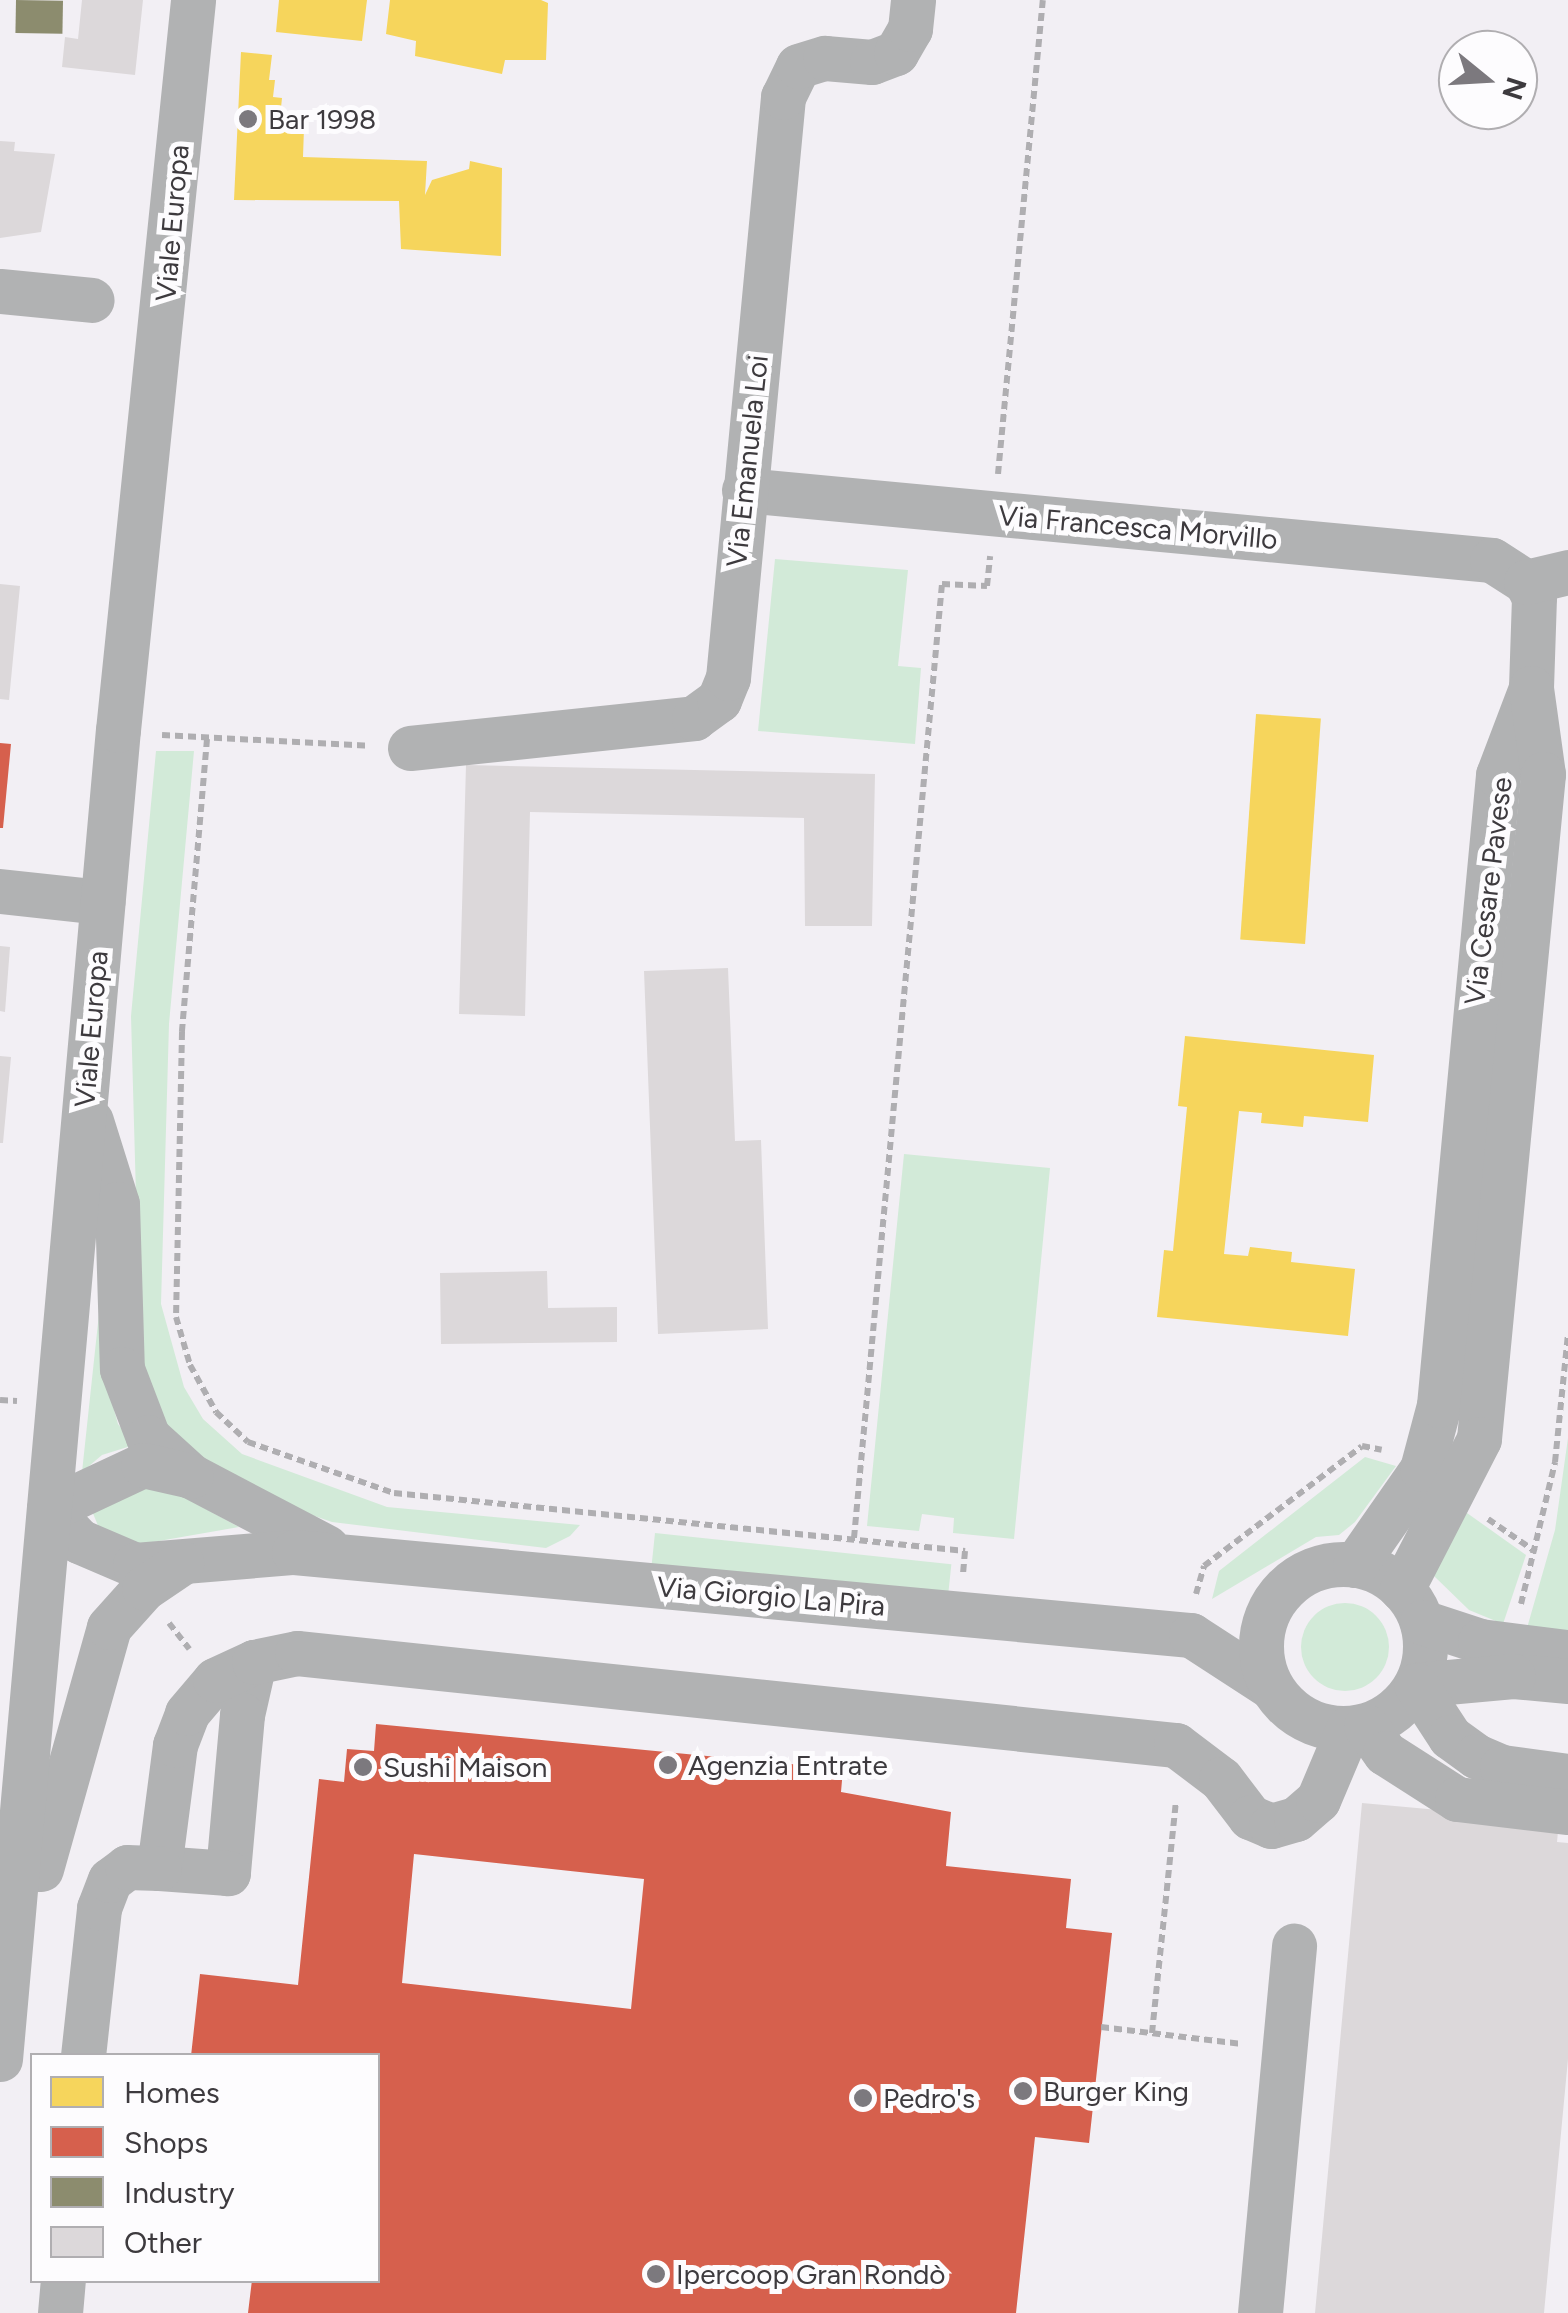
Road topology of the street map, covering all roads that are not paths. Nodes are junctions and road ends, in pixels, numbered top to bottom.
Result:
1 (193, 0) edge
2 (912, 0) edge
3 (0, 291) edge
4 (92, 300) dead end
5 (744, 490) junction
6 (1547, 577) edge
7 (1530, 688) junction
8 (410, 748) road end
9 (0, 891) edge
10 (102, 902) junction
11 (1470, 1043) junction
12 (1518, 1049) junction
13 (84, 1102) junction
14 (1457, 1186) junction
15 (1504, 1192) junction
16 (191, 1476) junction
17 (48, 1509) junction
18 (352, 1556) junction
19 (181, 1562) junction
20 (1355, 1564) junction
21 (1278, 1596) junction
22 (1412, 1606) junction
23 (1191, 1635) junction
24 (1568, 1652) edge
25 (254, 1662) junction
26 (1462, 1680) junction
27 (1568, 1681) edge
28 (1416, 1686) junction
29 (1271, 1687) junction
30 (1357, 1727) junction
31 (1450, 1737) junction
32 (1568, 1776) edge
33 (13, 1797) edge
34 (1568, 1812) edge
35 (159, 1868) junction
36 (1294, 1946) dead end
37 (9, 1971) junction
38 (84, 2053) edge
39 (0, 2059) edge
40 (63, 2283) edge
41 (60, 2313) edge
42 (1260, 2313) edge

1 - 10 street, Viale Europa
2 - 5 street, Via Emanuela Loi
3 - 4 street
5 - 6 street, Via Francesca Morvillo
5 - 8 street, Via Emanuela Loi
6 - 7 street
7 - 11 street, Via Cesare Pavese
7 - 12 street, Via Cesare Pavese
9 - 10 street
10 - 13 street, Viale Europa
11 - 12 street, Via Cesare Pavese
11 - 14 street, Via Cesare Pavese
12 - 15 street, Via Cesare Pavese
13 - 16 street
13 - 17 street, Viale Europa
14 - 15 street
14 - 20 street, Via Cesare Pavese
15 - 22 street, Via Cesare Pavese
16 - 17 street
16 - 18 street
17 - 19 street
17 - 33 street, Viale Europa
18 - 19 street
18 - 23 street, Via Giorgio La Pira
19 - 37 street
20 - 21 street
20 - 22 street
21 - 23 street, Via Giorgio La Pira
21 - 29 street
22 - 24 street
22 - 28 street
23 - 29 street, Via Giorgio La Pira
25 - 30 street
25 - 35 street
25 - 35 street
26 - 27 street
26 - 28 street
26 - 31 street
28 - 30 street
28 - 31 street
29 - 30 street
30 - 34 street
31 - 32 street
33 - 37 street, Viale Europa
35 - 38 street
36 - 42 street
37 - 39 street, Viale Europa
40 - 41 street

